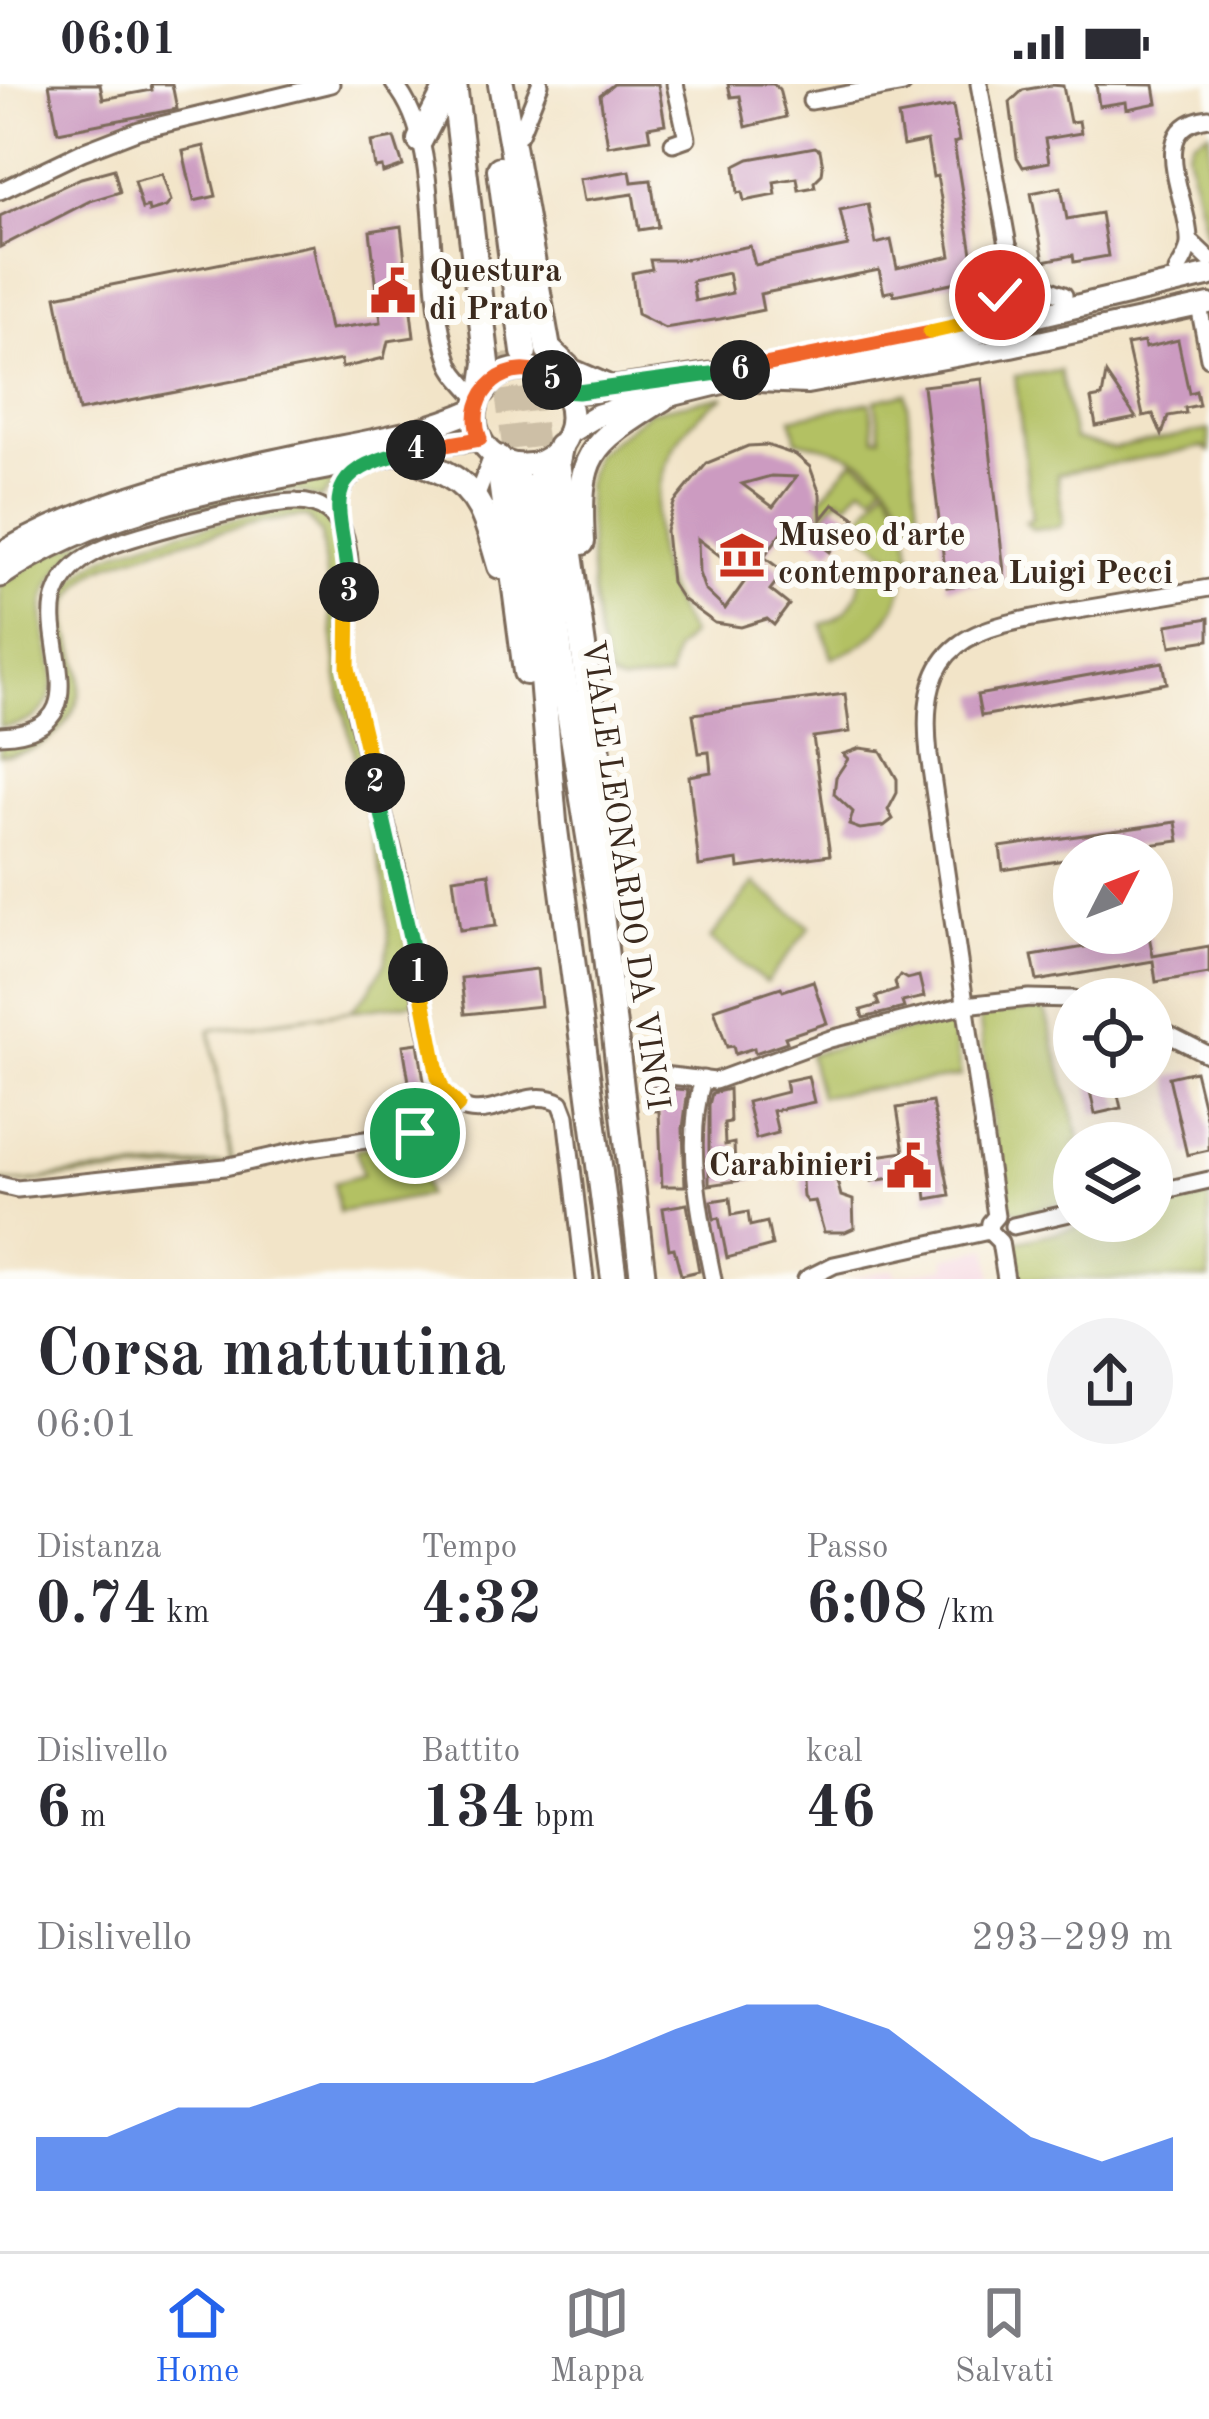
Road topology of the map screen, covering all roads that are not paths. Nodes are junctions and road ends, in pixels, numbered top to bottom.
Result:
1 (331, 84) edge
2 (394, 84) edge
3 (452, 84) edge
4 (466, 84) edge
5 (491, 84) edge
6 (501, 84) edge
7 (540, 84) edge
8 (675, 84) edge
9 (903, 84) edge
10 (979, 84) edge
11 (811, 100) dead end
12 (1209, 118) edge
13 (510, 139) junction
14 (420, 140) junction
15 (673, 143) dead end
16 (0, 190) edge
17 (1190, 241) junction
18 (1008, 245) junction
19 (1209, 261) edge
20 (1178, 272) junction
21 (1209, 275) edge
22 (1064, 295) junction
23 (1204, 305) edge
24 (983, 320) junction
25 (543, 327) junction
26 (1209, 358) edge
27 (554, 383) junction
28 (611, 389) junction
29 (673, 396) junction
30 (479, 400) junction
31 (564, 440) junction
32 (490, 450) junction
33 (403, 452) junction
34 (371, 460) junction
35 (476, 498) junction
36 (338, 520) junction
37 (0, 554) edge
38 (0, 576) edge
39 (1209, 588) edge
40 (584, 634) junction
41 (528, 689) junction
42 (0, 735) edge
43 (554, 822) junction
44 (599, 905) junction
45 (1053, 999) edge
46 (965, 1004) junction
47 (1173, 1036) edge
48 (1209, 1054) edge
49 (662, 1075) dead end
50 (703, 1079) junction
51 (458, 1105) junction
52 (1209, 1180) edge
53 (0, 1185) edge
54 (1173, 1188) edge
55 (1053, 1217) edge
56 (995, 1230) junction
57 (585, 1279) edge
58 (614, 1279) edge
59 (643, 1279) edge
60 (713, 1279) edge
61 (806, 1279) edge
62 (1006, 1279) edge

1 - 16 street
2 - 14 street
3 - 14 highway
3 - 30 highway
4 - 5 highway
6 - 13 highway
7 - 13 street
8 - 15 street
9 - 11 street
10 - 18 street
12 - 17 street
13 - 25 highway
14 - 30 street
17 - 19 street
17 - 20 street
18 - 22 street
18 - 24 street
19 - 20 main road
20 - 22 main road
21 - 29 main road
22 - 24 main road
23 - 26 street
23 - 29 street
24 - 28 main road
25 - 27 highway
25 - 28 highway
27 - 28 main road
27 - 30 main road
27 - 31 main road
29 - 31 main road
29 - 40 highway
30 - 32 main road
30 - 37 main road
31 - 32 main road
31 - 40 highway
32 - 33 main road
32 - 35 street
32 - 41 highway
33 - 34 main road
33 - 35 highway
34 - 36 street
34 - 38 main road
35 - 41 highway
36 - 42 street
36 - 51 street
39 - 46 street
40 - 44 highway
41 - 43 highway
43 - 44 highway, VIALE LEONARDO DA VINCI
43 - 58 highway, VIALE LEONARDO DA VINCI
44 - 59 highway, VIALE LEONARDO DA VINCI
45 - 46 street
46 - 50 street
46 - 56 street
47 - 48 street
49 - 50 street
50 - 60 street
51 - 53 street
51 - 57 street
52 - 54 street
55 - 56 street
56 - 61 street
56 - 62 street

